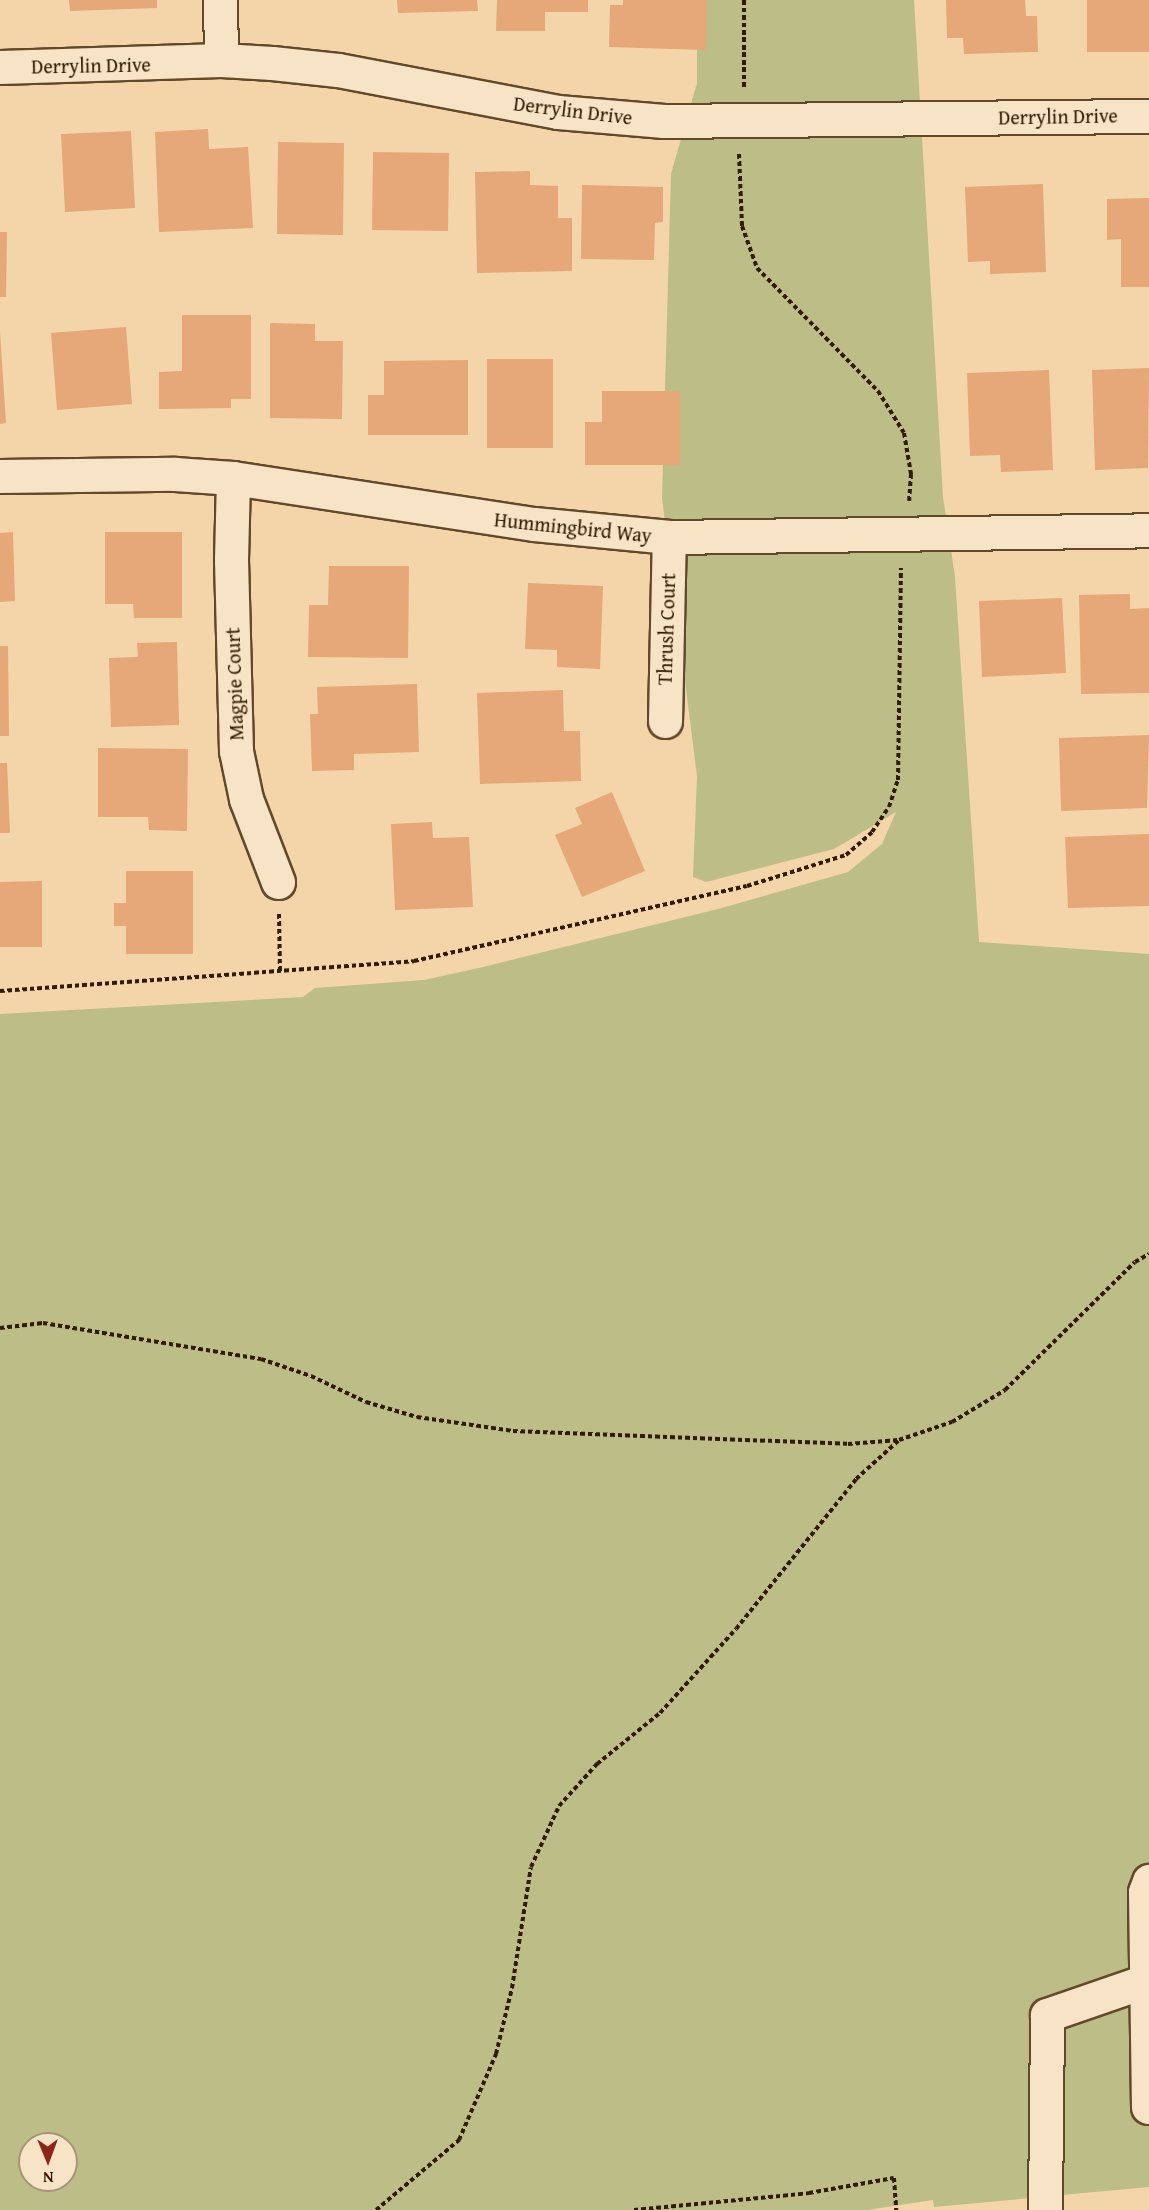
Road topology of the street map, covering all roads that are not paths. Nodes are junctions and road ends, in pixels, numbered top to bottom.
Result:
1 (220, 0) edge
2 (221, 60) junction
3 (0, 66) edge
4 (1149, 116) edge
5 (0, 476) edge
6 (233, 478) junction
7 (1149, 530) edge
8 (669, 537) junction
9 (664, 721) dead end
10 (278, 882) road end
11 (1149, 1881) edge
12 (1146, 1981) junction
13 (1148, 2107) edge
14 (1045, 2210) edge

1 - 2 street
2 - 3 street, Derrylin Drive
2 - 4 street, Derrylin Drive
5 - 6 street, Hummingbird Way
6 - 8 street, Hummingbird Way
6 - 10 street, Magpie Court
7 - 8 street, Hummingbird Way
8 - 9 street, Thrush Court
11 - 12 street
12 - 13 street
12 - 14 street

